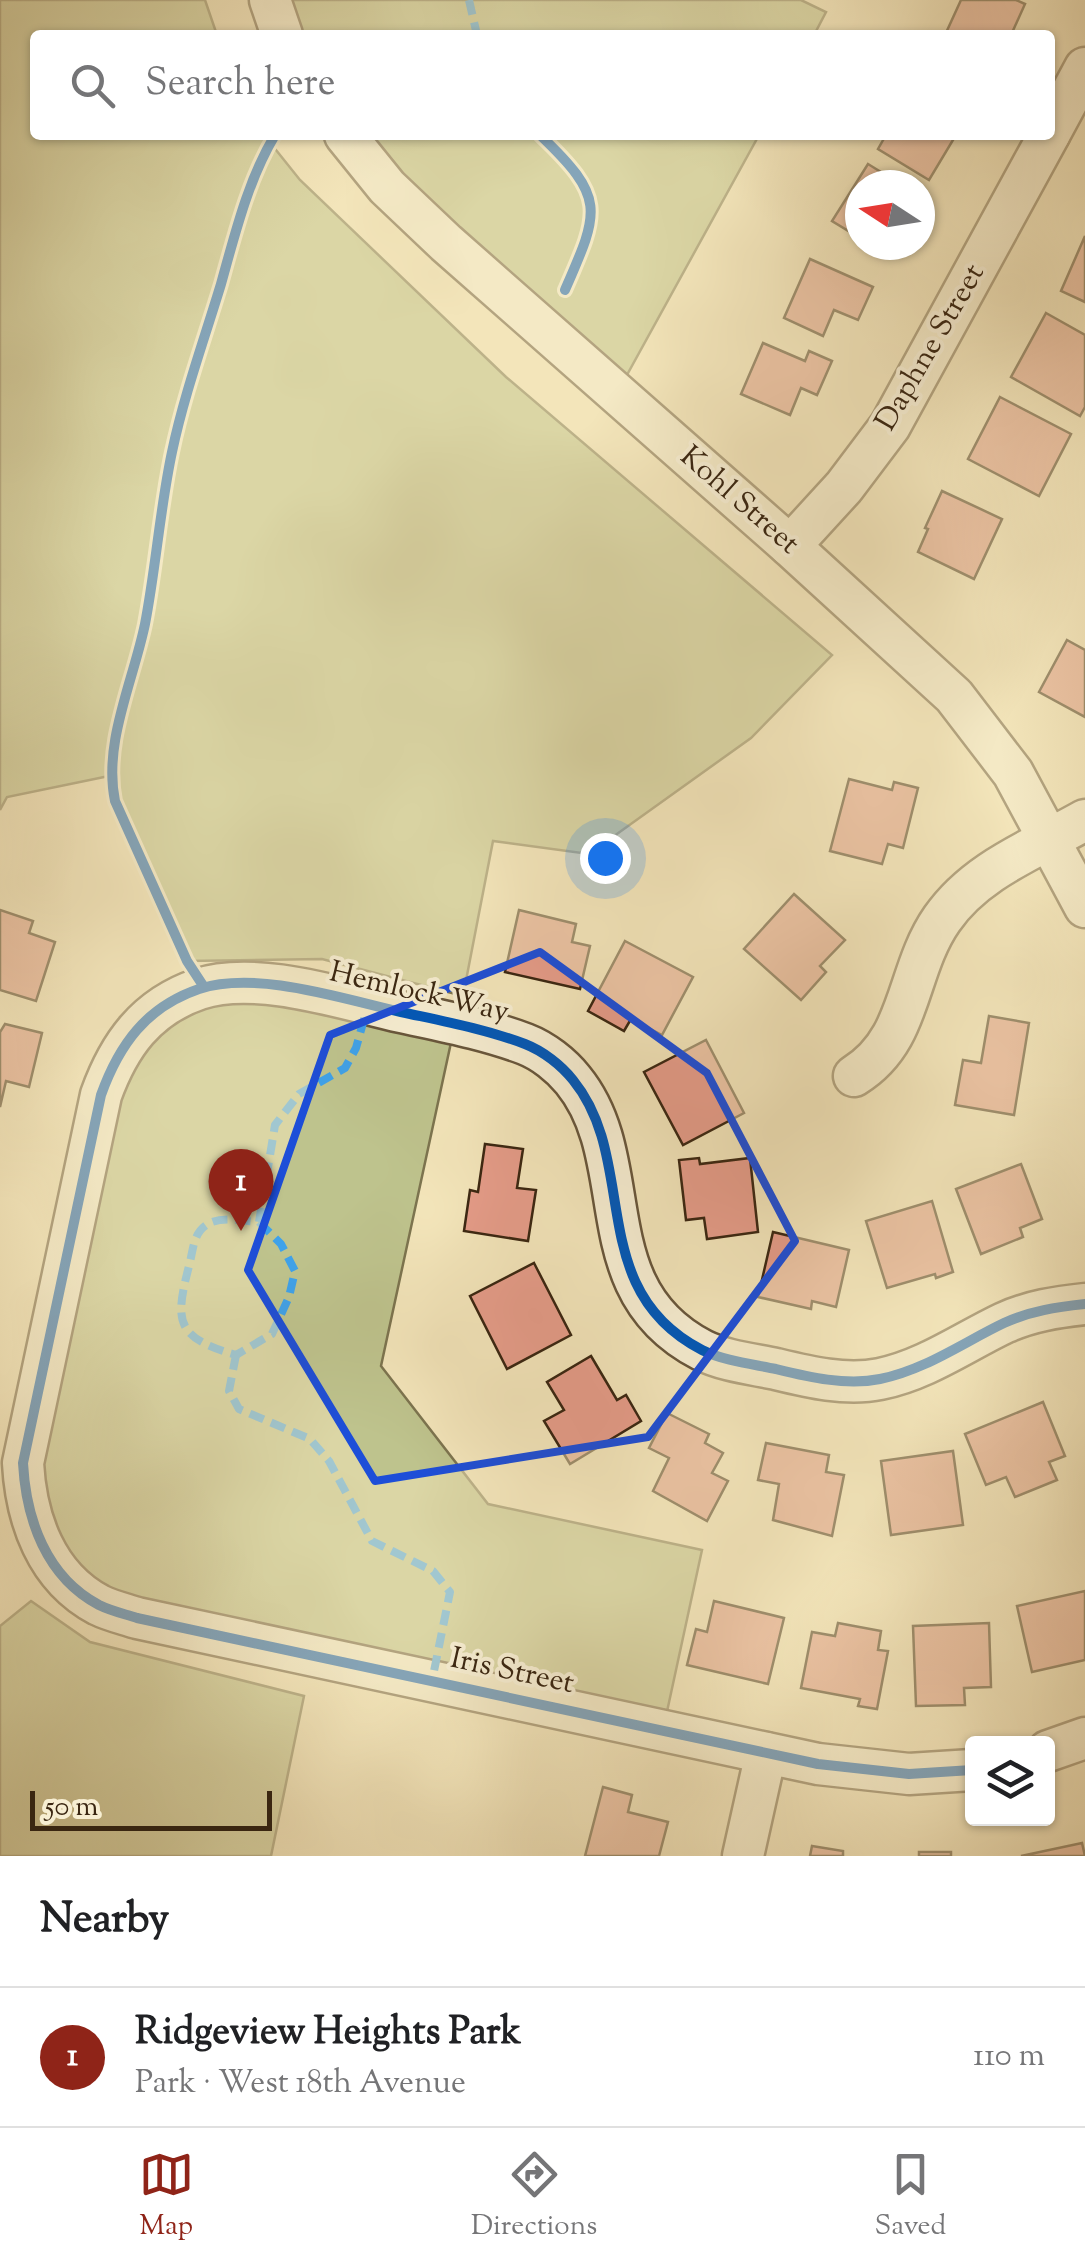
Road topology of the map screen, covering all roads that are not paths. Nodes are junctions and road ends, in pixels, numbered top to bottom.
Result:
1 (270, 0) edge
2 (280, 30) edge
3 (1085, 68) edge
4 (1055, 125) edge
5 (349, 140) edge
6 (1047, 140) edge
7 (790, 546) junction
8 (1085, 820) edge
9 (1050, 840) junction
10 (1085, 907) edge
11 (190, 992) joint
12 (854, 1076) dead end
13 (1085, 1304) edge
14 (1085, 1738) edge
15 (1055, 1749) edge
16 (766, 1752) junction
17 (965, 1770) edge
18 (743, 1856) edge

1 - 2 street
3 - 4 street, Daphne Street
5 - 7 street, Kohl Street
6 - 7 street, Daphne Street
7 - 9 street, Kohl Street
8 - 9 street
9 - 10 street, Kohl Street
9 - 12 street
11 - 13 street, Hemlock Way
11 - 16 street, Iris Street
14 - 15 street
16 - 17 street, Iris Street
16 - 18 street

